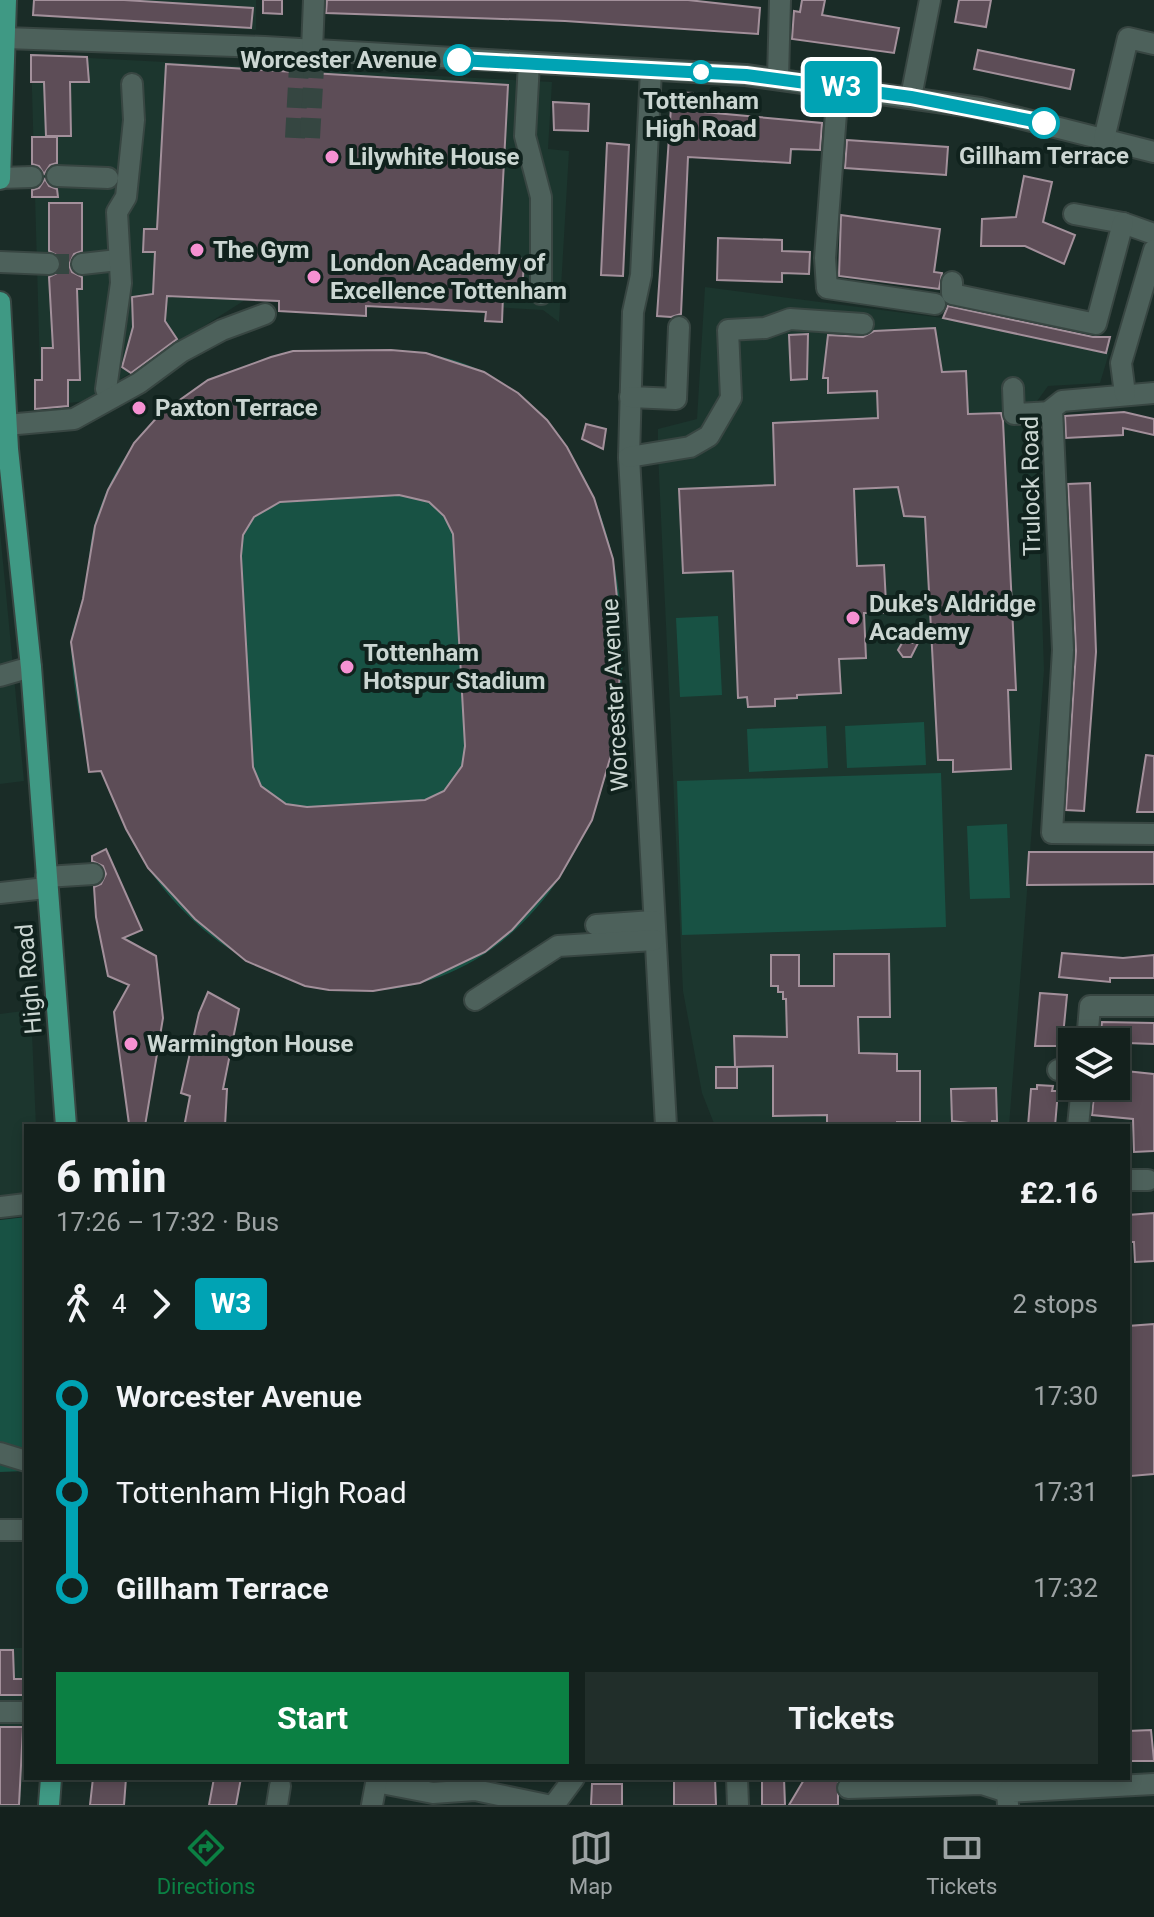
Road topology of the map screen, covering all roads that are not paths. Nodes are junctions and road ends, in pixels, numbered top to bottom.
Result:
1 (6, 0) edge
2 (314, 0) edge
3 (780, 0) edge
4 (930, 0) edge
5 (5, 38) junction
6 (1154, 44) edge
7 (312, 50) junction
8 (529, 63) junction
9 (651, 70) junction
10 (2, 72) edge
11 (778, 79) junction
12 (132, 84) dead end
13 (838, 87) junction
14 (911, 97) junction
15 (1104, 139) junction
16 (1154, 152) edge
17 (57, 176) dead end
18 (32, 177) dead end
19 (108, 178) dead end
20 (0, 179) edge
21 (1074, 214) dead end
22 (1123, 223) junction
23 (1154, 234) edge
24 (1154, 250) edge
25 (118, 260) junction
26 (0, 262) edge
27 (49, 264) tunnel mouth
28 (82, 264) tunnel mouth
29 (952, 282) dead end
30 (541, 294) dead end
31 (0, 302) edge
32 (935, 304) dead end
33 (265, 314) dead end
34 (863, 324) dead end
35 (679, 327) dead end
36 (1013, 388) dead end
37 (1154, 393) edge
38 (1125, 394) junction
39 (110, 397) junction
40 (630, 397) junction
41 (1052, 412) junction
42 (6, 425) junction
43 (629, 457) junction
44 (7, 510) edge
45 (31, 667) junction
46 (0, 676) edge
47 (1154, 834) edge
48 (93, 874) dead end
49 (46, 883) junction
50 (0, 893) edge
51 (596, 925) dead end
52 (654, 931) junction
53 (475, 1000) dead end
54 (1154, 1006) edge
55 (1088, 1028) edge
56 (1081, 1100) edge
57 (66, 1124) edge
58 (666, 1124) edge
59 (1078, 1124) edge
60 (24, 1204) edge
61 (0, 1207) edge
62 (0, 1453) edge
63 (24, 1460) edge
64 (0, 1530) edge
65 (24, 1530) edge
66 (0, 1712) edge
67 (24, 1712) edge
68 (51, 1780) edge
69 (377, 1780) edge
70 (573, 1780) edge
71 (737, 1780) edge
72 (848, 1788) dead end
73 (1144, 1792) edge
74 (1008, 1798) edge
75 (49, 1805) edge
76 (372, 1805) edge
77 (547, 1805) edge
78 (554, 1805) edge
79 (738, 1805) edge

1 - 5 main road
2 - 7 street
3 - 11 street
4 - 14 street
5 - 7 street
5 - 10 main road
6 - 15 street
7 - 8 street
8 - 9 street
8 - 30 street
9 - 11 street
9 - 40 street, Worcester Avenue
10 - 20 main road
11 - 13 street
12 - 25 street
13 - 14 street
13 - 32 street
14 - 15 street
15 - 16 street
17 - 19 street
18 - 20 street
21 - 22 street
22 - 23 street
22 - 29 street
24 - 38 street
25 - 28 street
25 - 39 street
26 - 27 street
31 - 42 main road, High Road
33 - 39 street
34 - 43 street
35 - 40 street
36 - 41 street
37 - 38 street, Trulock Road
38 - 41 street, Trulock Road
39 - 42 street
40 - 43 street, Worcester Avenue
41 - 47 street, Trulock Road
42 - 44 main road, High Road
43 - 52 street, Worcester Avenue
44 - 45 main road, High Road
45 - 46 street
45 - 49 main road, High Road
48 - 49 street
49 - 50 street
49 - 57 main road, High Road
51 - 52 street
52 - 53 street
52 - 58 street, Worcester Avenue
54 - 55 street
56 - 59 street
60 - 61 street
62 - 63 street
64 - 65 street
66 - 67 street
68 - 75 main road
69 - 76 street
69 - 77 street
70 - 78 street
71 - 79 street
72 - 74 street
73 - 74 street

